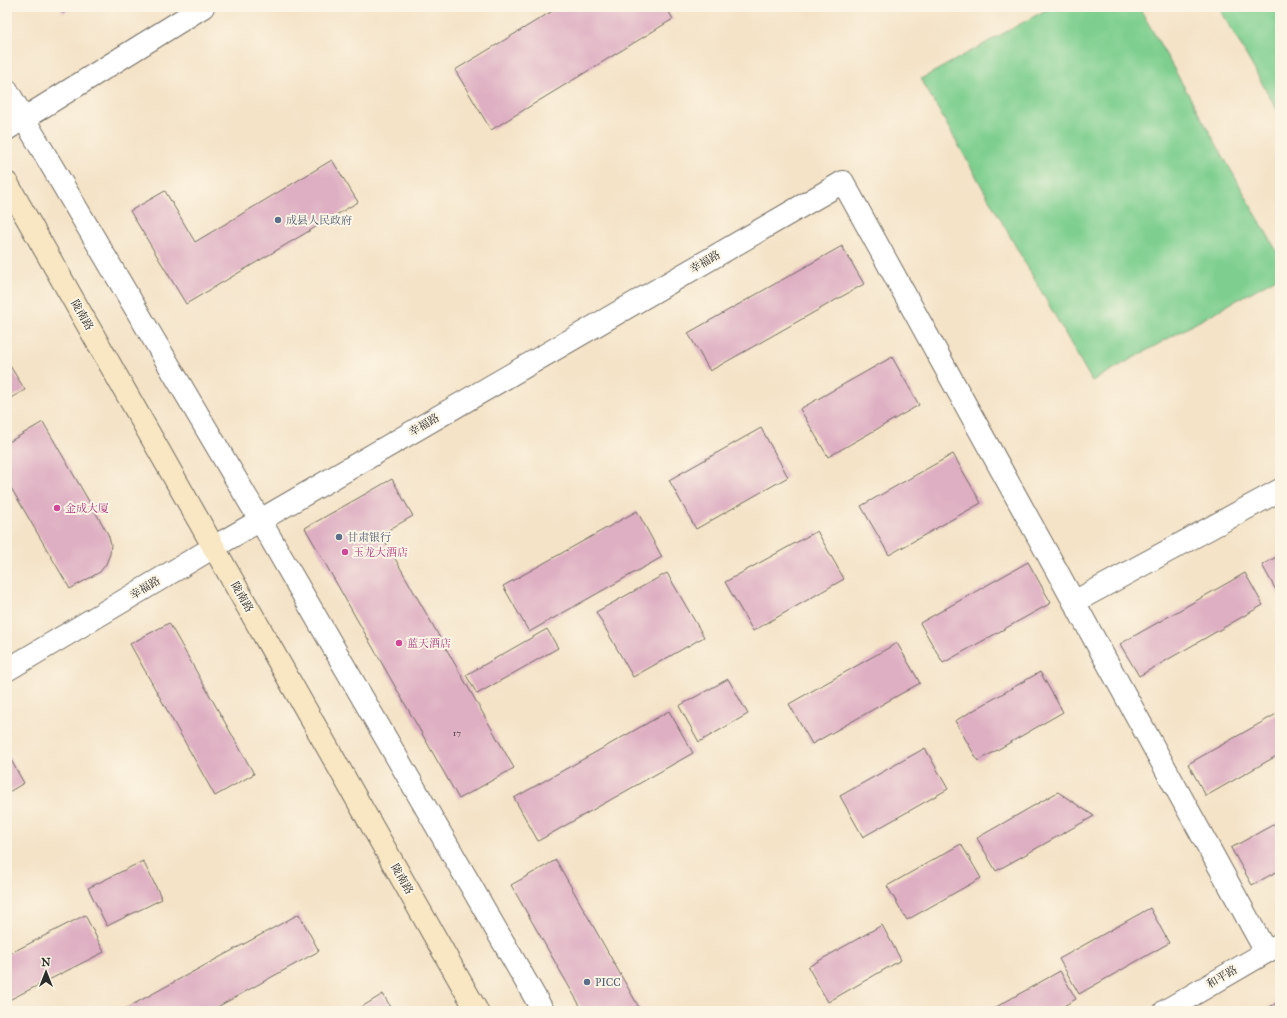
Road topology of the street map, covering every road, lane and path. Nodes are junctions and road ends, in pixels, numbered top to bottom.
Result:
1 (203, 7) edge
2 (7, 90) edge
3 (15, 124) edge
4 (7, 184) edge
5 (1280, 490) edge
6 (260, 520) junction
7 (214, 547) junction
8 (1074, 602) junction
9 (7, 670) edge
10 (1273, 948) edge
11 (477, 1011) edge
12 (543, 1011) edge
13 (1165, 1011) edge

1 - 3 street
2 - 3 street
3 - 6 street
4 - 7 main road, 陇南路
5 - 8 street
6 - 7 street, 幸福路
6 - 8 street, 幸福路
6 - 12 street
7 - 9 street, 幸福路
7 - 11 main road, 陇南路
8 - 10 street
10 - 13 street, 和平路

